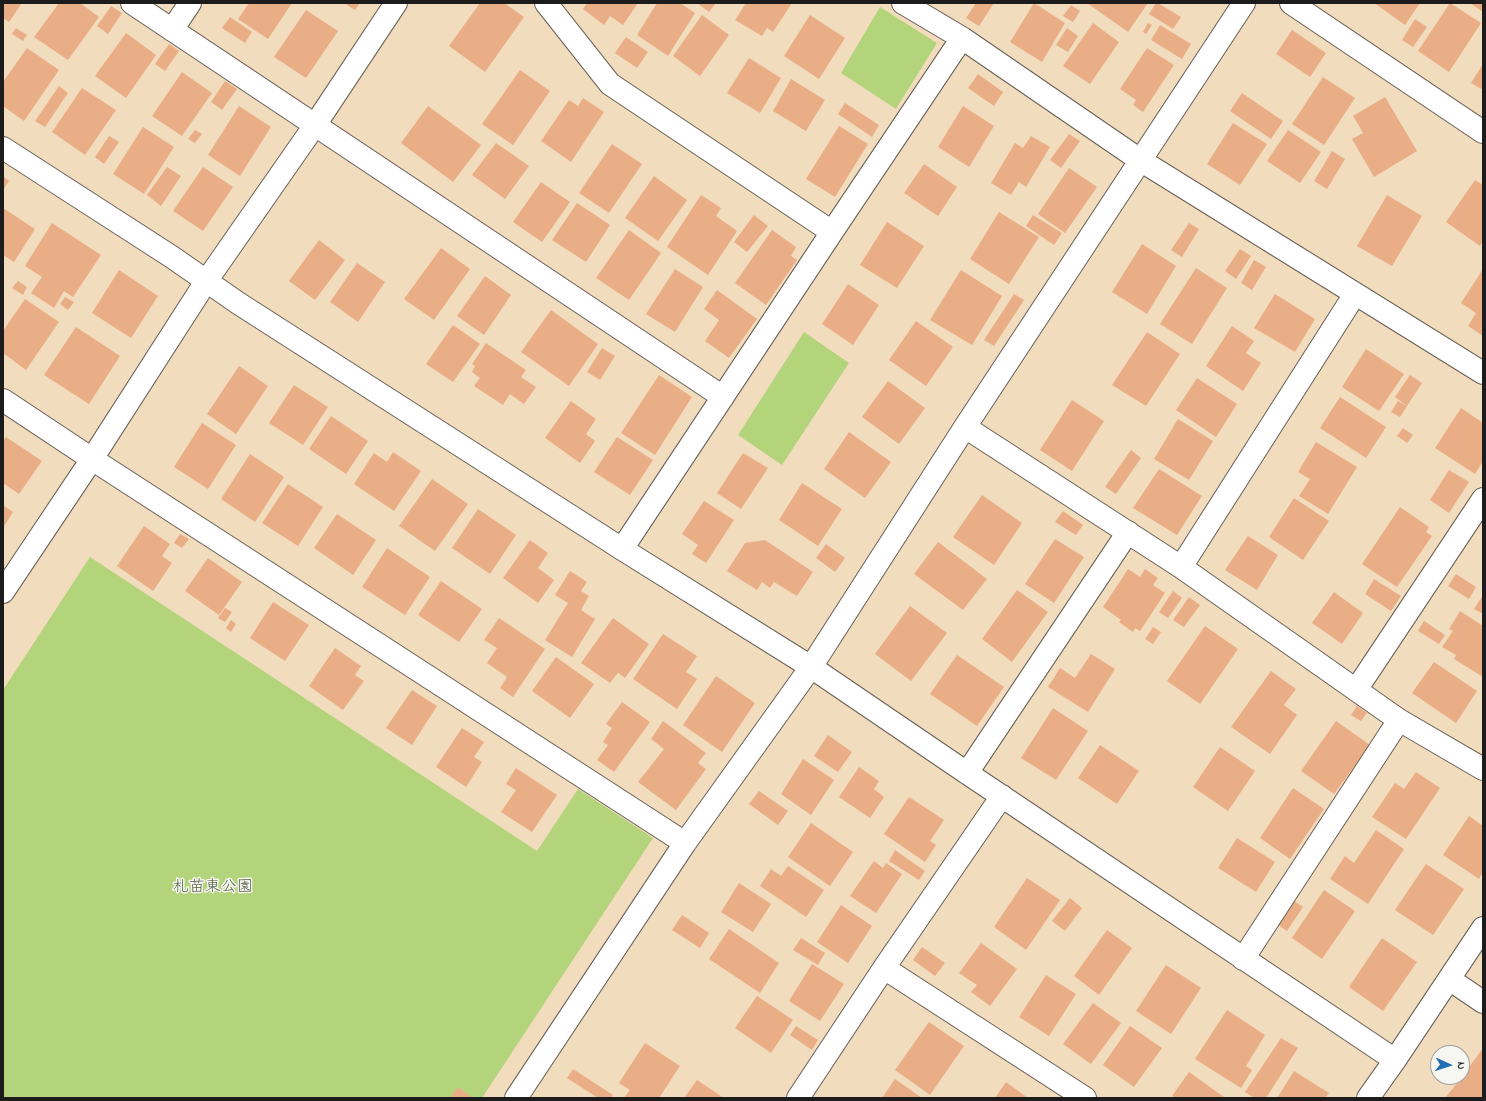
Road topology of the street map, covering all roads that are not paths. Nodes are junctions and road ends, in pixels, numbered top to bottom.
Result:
1 (132, 3) edge
2 (190, 3) edge
3 (396, 3) edge
4 (546, 3) edge
5 (903, 3) edge
6 (1244, 3) edge
7 (1291, 3) edge
8 (172, 30) junction
9 (962, 38) junction
10 (315, 125) junction
11 (1483, 132) edge
12 (3, 148) edge
13 (1140, 160) junction
14 (832, 232) junction
15 (207, 280) junction
16 (1355, 294) junction
17 (1483, 373) edge
18 (722, 396) junction
19 (3, 400) edge
20 (965, 427) junction
21 (92, 459) junction
22 (1483, 499) edge
23 (1128, 532) junction
24 (622, 549) junction
25 (1181, 567) junction
26 (3, 592) edge
27 (811, 667) junction
28 (1356, 690) junction
29 (1399, 720) junction
30 (1483, 769) edge
31 (967, 774) junction
32 (1002, 796) junction
33 (685, 843) junction
34 (1483, 928) edge
35 (1243, 959) junction
36 (884, 968) junction
37 (1449, 979) junction
38 (1483, 1002) edge
39 (1395, 1060) junction
40 (516, 1098) edge
41 (798, 1098) edge
42 (1086, 1098) edge
43 (1368, 1098) edge

1 - 8 street
2 - 8 street
3 - 10 street
4 - 14 street
5 - 9 street
6 - 13 street
7 - 11 street
8 - 10 street
9 - 13 street
9 - 14 street
10 - 15 street
10 - 18 street
12 - 15 street
13 - 16 street
13 - 20 street
14 - 18 street
15 - 21 street
15 - 24 street
16 - 17 street
16 - 25 street
18 - 24 street
19 - 21 street
20 - 23 street
20 - 27 street
21 - 26 street
21 - 33 street
22 - 28 street
23 - 25 street
23 - 31 street
24 - 27 street
25 - 28 street
27 - 31 street
27 - 33 street
28 - 29 street
29 - 30 street
29 - 35 street
31 - 32 street
32 - 35 street
32 - 36 street
33 - 40 street
34 - 37 street
35 - 39 street
36 - 41 street
36 - 42 street
37 - 38 street
37 - 39 street
39 - 43 street

